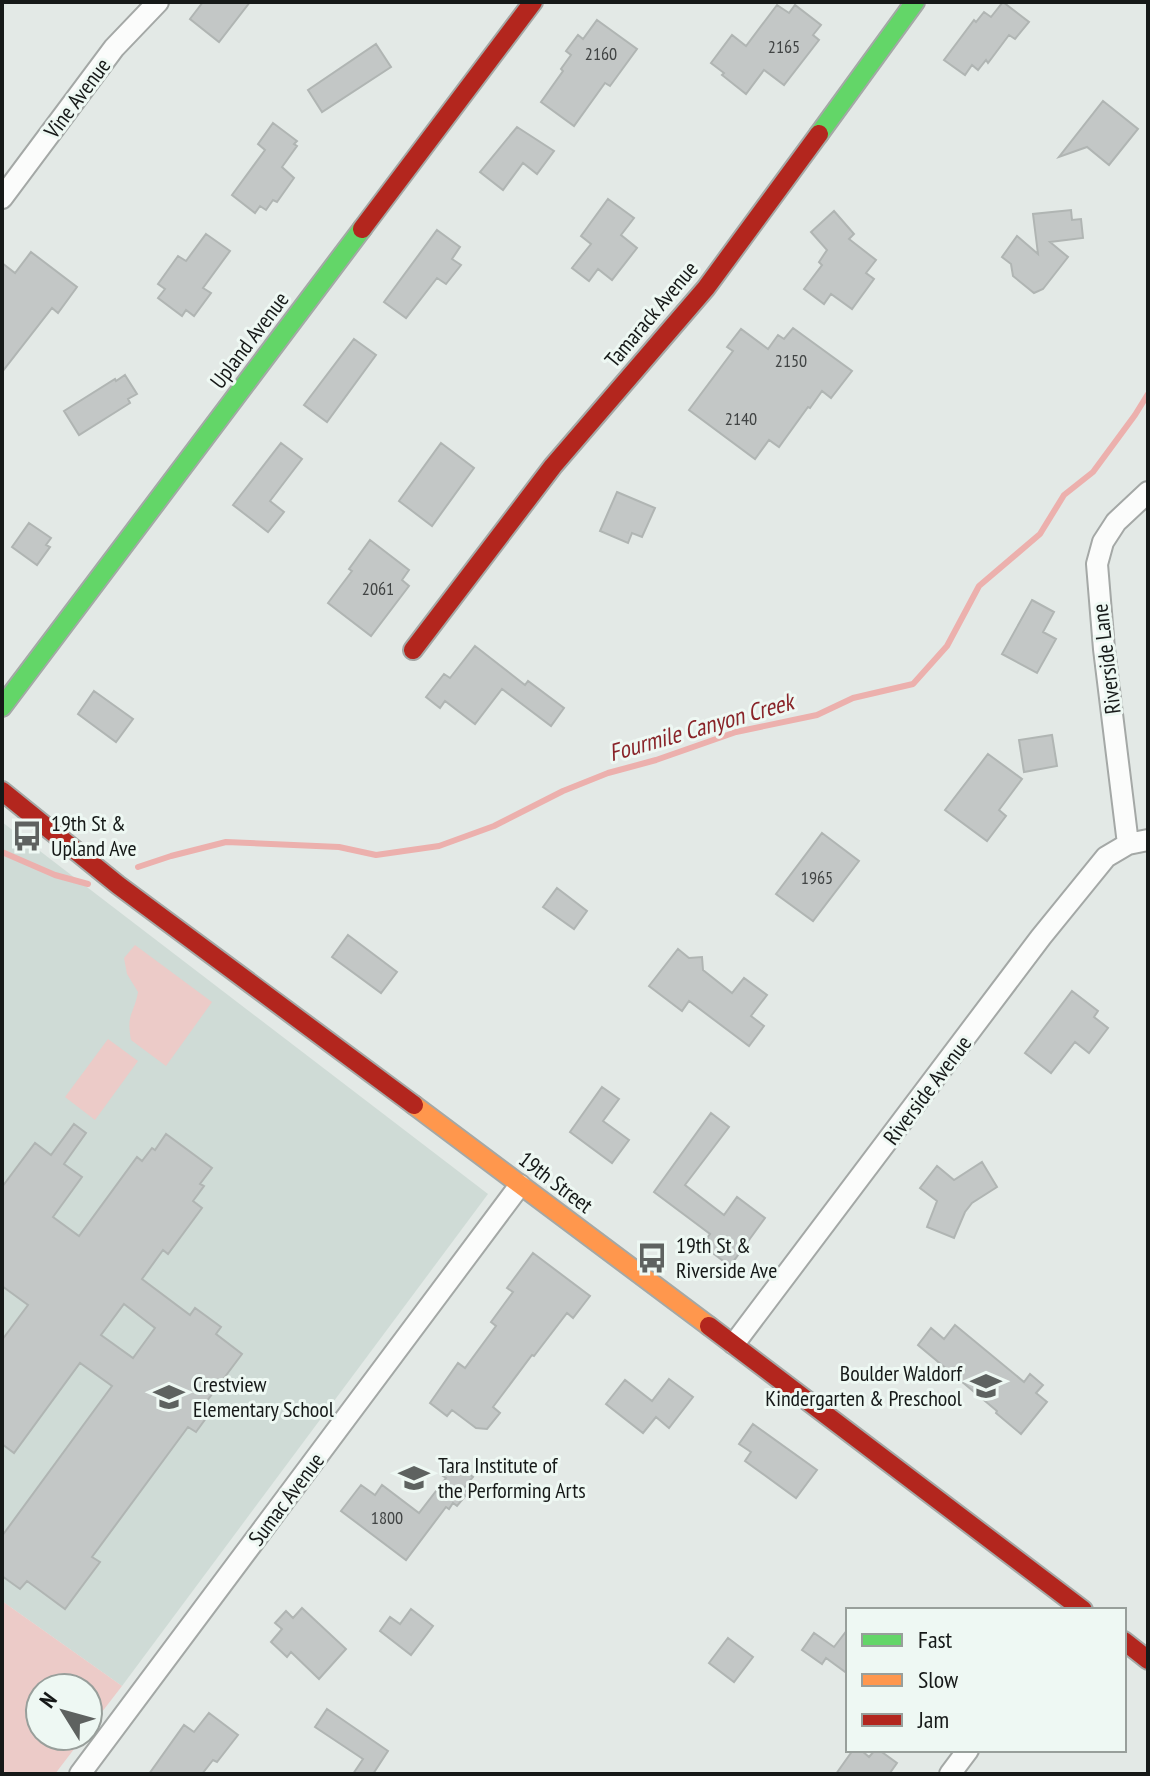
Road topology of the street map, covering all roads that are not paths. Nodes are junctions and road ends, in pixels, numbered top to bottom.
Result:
1 (158, 2) edge
2 (533, 2) edge
3 (915, 2) edge
4 (2, 198) edge
5 (1148, 492) edge
6 (413, 650) dead end
7 (2, 707) edge
8 (2, 791) edge
9 (1138, 842) edge
10 (520, 1185) junction
11 (734, 1344) junction
12 (1077, 1608) edge
13 (1126, 1643) edge
14 (1148, 1660) edge
15 (966, 1752) edge
16 (80, 1774) edge
17 (950, 1774) edge

1 - 4 street, Vine Avenue
2 - 7 street, Upland Avenue
3 - 6 street, Tamarack Avenue
5 - 9 street, Riverside Lane
8 - 10 street, 19th Street
9 - 11 street, Riverside Avenue
10 - 11 street, 19th Street
10 - 16 street, Sumac Avenue
11 - 12 street, 19th Street
13 - 14 street
15 - 17 street

